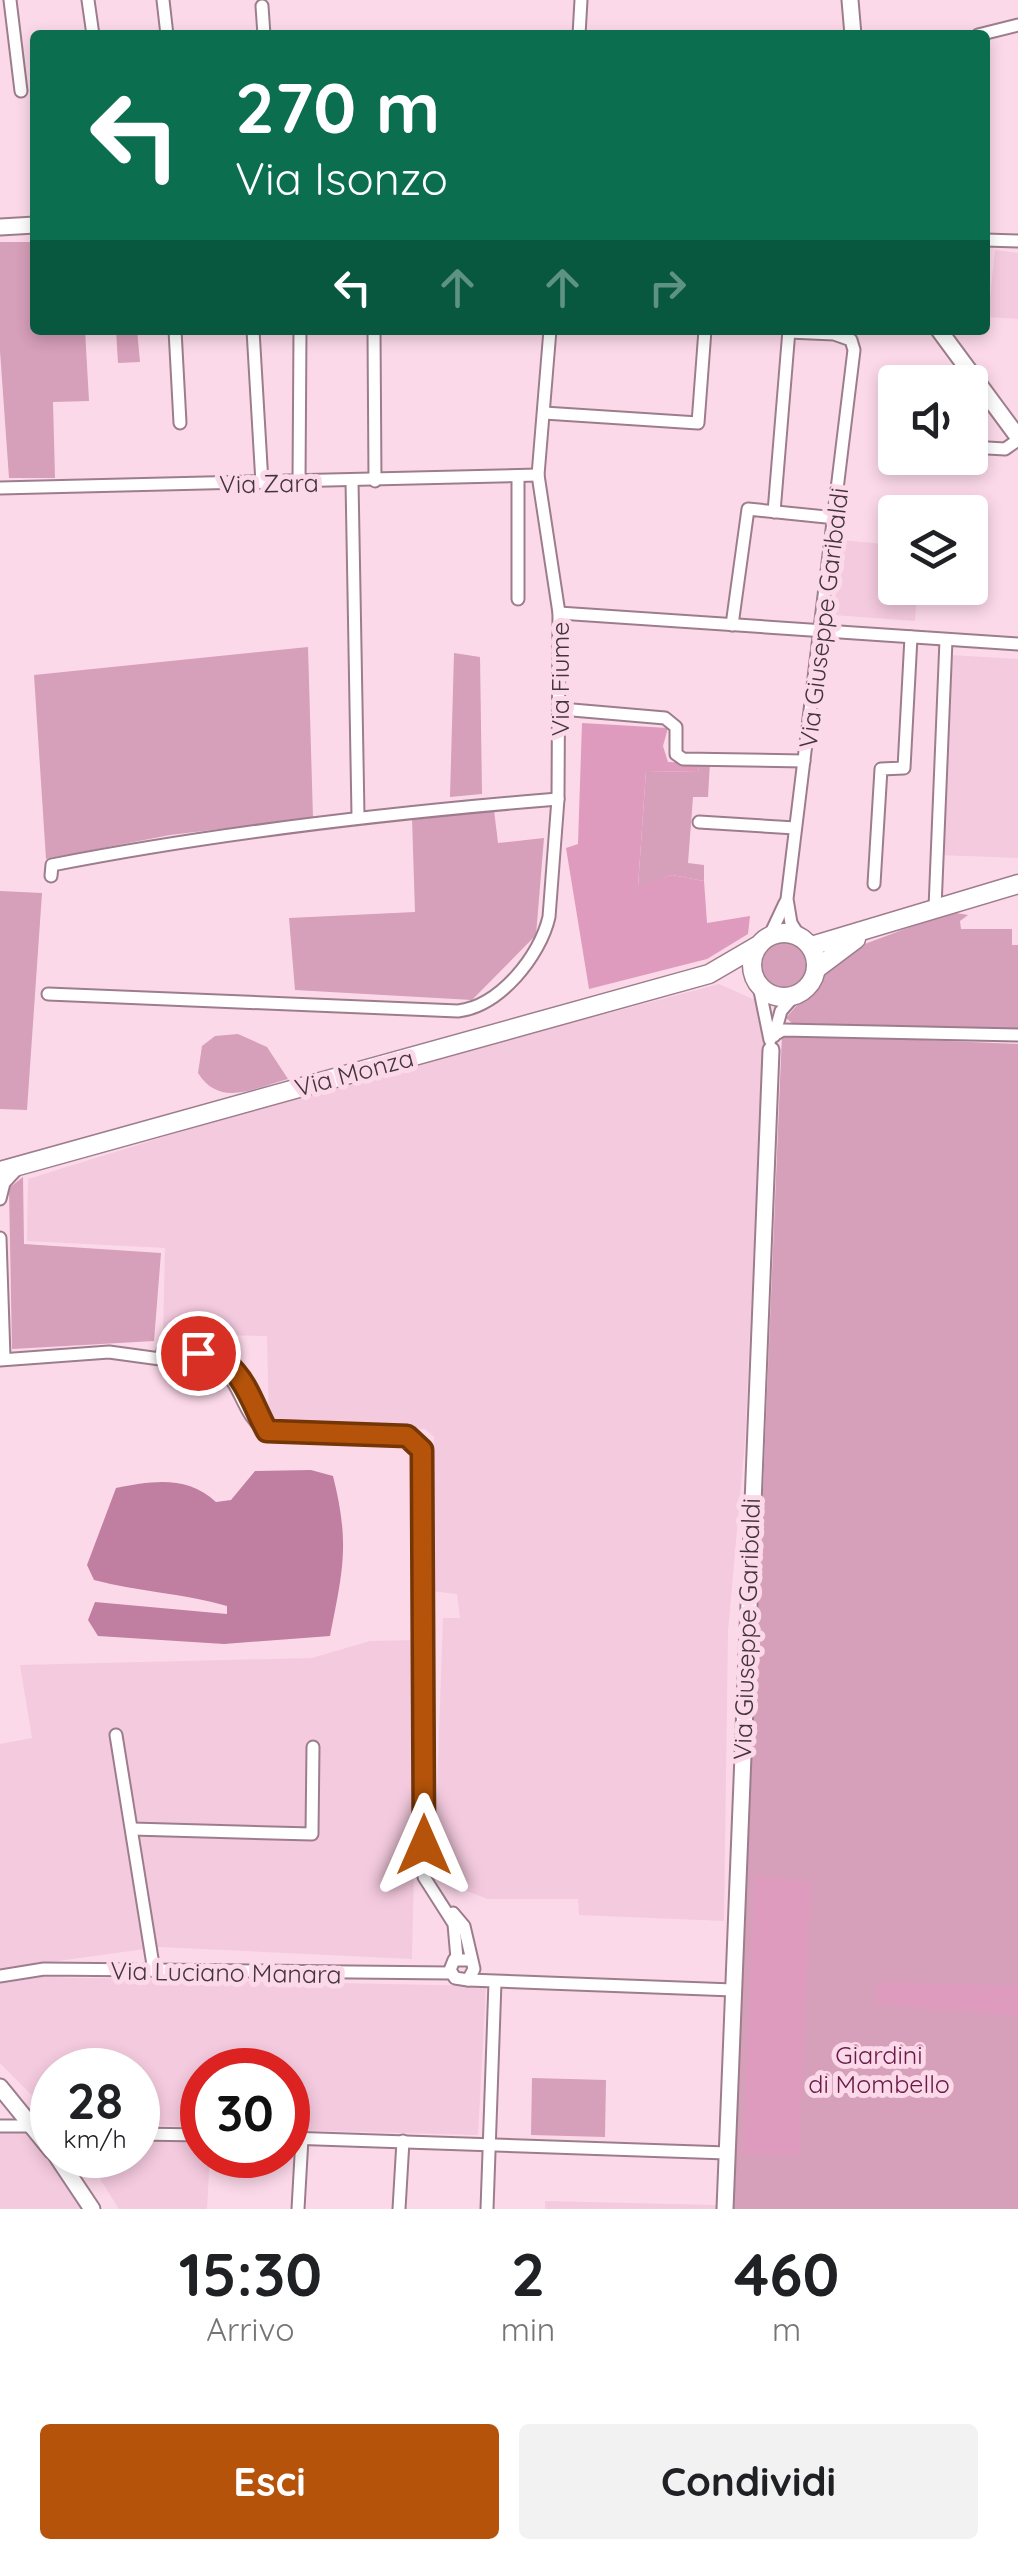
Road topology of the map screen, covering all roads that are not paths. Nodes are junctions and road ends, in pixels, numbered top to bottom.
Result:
1 (10, 0) edge
2 (88, 0) edge
3 (164, 0) edge
4 (581, 0) edge
5 (850, 0) edge
6 (262, 6) dead end
7 (1018, 26) edge
8 (92, 30) edge
9 (167, 30) edge
10 (264, 30) edge
11 (579, 30) edge
12 (853, 30) edge
13 (990, 32) edge
14 (21, 91) dead end
15 (30, 225) edge
16 (0, 227) edge
17 (990, 240) edge
18 (1018, 242) edge
19 (175, 335) edge
20 (253, 335) edge
21 (300, 335) edge
22 (374, 335) edge
23 (550, 335) edge
24 (705, 335) edge
25 (789, 335) edge
26 (823, 335) edge
27 (945, 335) edge
28 (965, 365) edge
29 (988, 385) edge
30 (988, 397) edge
31 (544, 413) junction
32 (180, 423) dead end
33 (1018, 426) edge
34 (1018, 438) edge
35 (988, 448) edge
36 (538, 475) junction
37 (518, 476) junction
38 (352, 481) junction
39 (375, 481) junction
40 (299, 482) junction
41 (262, 483) junction
42 (0, 488) edge
43 (774, 512) junction
44 (836, 518) junction
45 (518, 599) dead end
46 (559, 613) junction
47 (732, 625) junction
48 (822, 631) junction
49 (911, 638) junction
50 (946, 640) junction
51 (1018, 644) edge
52 (560, 709) junction
53 (804, 761) junction
54 (558, 799) junction
55 (358, 815) junction
56 (698, 822) dead end
57 (795, 828) junction
58 (51, 870) dead end
59 (874, 884) dead end
60 (1018, 884) edge
61 (787, 899) junction
62 (935, 908) junction
63 (907, 916) junction
64 (763, 941) junction
65 (805, 941) junction
66 (816, 970) junction
67 (709, 974) junction
68 (757, 982) junction
69 (48, 994) dead end
70 (795, 995) junction
71 (1018, 1035) edge
72 (772, 1043) junction
73 (20, 1166) junction
74 (0, 1172) edge
75 (0, 1199) edge
76 (0, 1238) edge
77 (2, 1359) edge
78 (116, 1736) dead end
79 (313, 1747) dead end
80 (132, 1830) junction
81 (467, 1967) junction
82 (154, 1971) junction
83 (0, 1976) edge
84 (493, 1982) junction
85 (733, 1990) junction
86 (0, 2086) edge
87 (30, 2117) edge
88 (0, 2126) edge
89 (30, 2128) edge
90 (310, 2138) edge
91 (403, 2141) junction
92 (490, 2143) junction
93 (726, 2153) junction
94 (71, 2178) edge
95 (300, 2178) edge
96 (92, 2209) edge
97 (298, 2209) edge
98 (400, 2209) edge
99 (487, 2209) edge
100 (725, 2209) edge

1 - 14 street
2 - 8 street
3 - 9 street
4 - 11 street
5 - 12 street
6 - 10 street
7 - 13 street
15 - 16 street
17 - 18 street
19 - 32 street
20 - 41 street
21 - 40 street
22 - 39 street
23 - 31 street, Via Fiume
24 - 31 street
25 - 43 street
26 - 44 street, Via Giuseppe Garibaldi
27 - 28 street
29 - 33 street
30 - 34 street
31 - 36 street, Via Fiume
34 - 35 street
36 - 37 street, Via Zara
36 - 46 street, Via Fiume
37 - 39 street, Via Zara
37 - 45 street
38 - 39 street, Via Zara
38 - 40 street, Via Zara
38 - 55 street
40 - 41 street, Via Zara
41 - 42 street, Via Zara
43 - 44 street
43 - 47 street
44 - 48 street, Via Giuseppe Garibaldi
46 - 47 street
46 - 52 street, Via Fiume
47 - 48 street
48 - 49 street
48 - 53 street, Via Giuseppe Garibaldi
49 - 50 street
49 - 59 street
50 - 51 street
50 - 62 street
52 - 53 street
52 - 54 street, Via Fiume
53 - 57 street, Via Giuseppe Garibaldi
54 - 55 street
54 - 69 street, Via Fiume
55 - 58 street
56 - 57 street
57 - 61 street, Via Giuseppe Garibaldi
60 - 62 main road
61 - 64 street, Via Giuseppe Garibaldi
61 - 65 street, Via Giuseppe Garibaldi
62 - 63 main road
63 - 65 main road
63 - 66 main road
64 - 65 main road
64 - 67 main road, Via Monza
64 - 68 main road
65 - 66 main road
66 - 70 main road
67 - 68 main road, Via Monza
67 - 73 main road, Via Monza
68 - 70 main road
68 - 72 street, Via Giuseppe Garibaldi
70 - 72 street, Via Giuseppe Garibaldi
71 - 72 street
72 - 85 street, Via Giuseppe Garibaldi
73 - 74 main road, Via Monza
73 - 75 street
76 - 77 street
77 - 81 street
78 - 80 street
79 - 80 street
80 - 82 street
81 - 82 street, Via Luciano Manara
81 - 84 street
82 - 83 street, Via Luciano Manara
84 - 85 street
84 - 92 street
85 - 93 street, Via Giuseppe Garibaldi
86 - 87 street
88 - 89 street
90 - 91 street
91 - 92 street
91 - 98 street
92 - 93 street
92 - 99 street
93 - 100 street, Via Giuseppe Garibaldi
94 - 96 street
95 - 97 street

